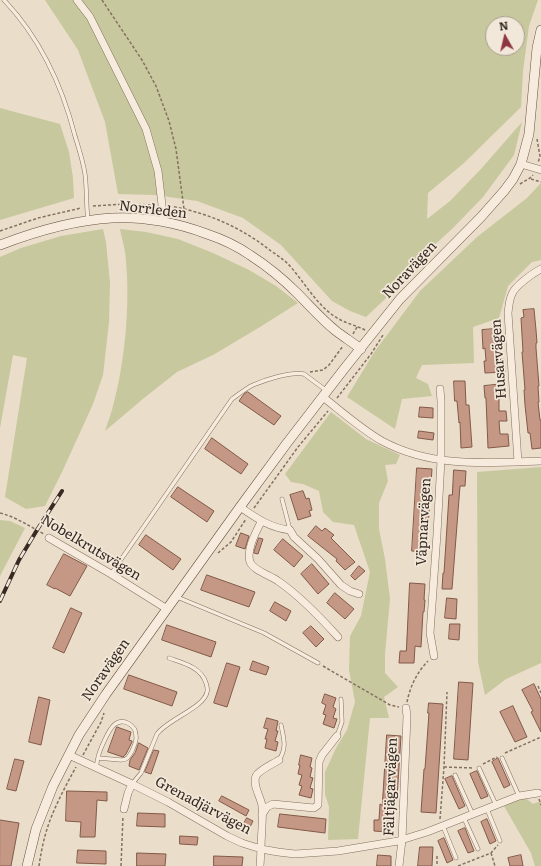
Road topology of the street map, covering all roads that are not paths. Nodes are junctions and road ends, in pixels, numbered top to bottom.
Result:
1 (4, 0) edge
2 (77, 0) edge
3 (541, 30) edge
4 (521, 164) junction
5 (538, 169) edge
6 (88, 221) junction
7 (164, 222) junction
8 (0, 245) edge
9 (541, 269) edge
10 (361, 349) junction
11 (440, 389) dead end
12 (325, 394) junction
13 (441, 460) junction
14 (541, 461) edge
15 (518, 462) junction
16 (282, 499) dead end
17 (240, 507) junction
18 (261, 522) junction
19 (290, 530) junction
20 (49, 538) road end
21 (111, 574) junction
22 (359, 594) dead end
23 (176, 596) junction
24 (167, 609) junction
25 (338, 637) dead end
26 (434, 656) road end
27 (169, 658) dead end
28 (318, 663) road end
29 (341, 699) dead end
30 (406, 708) road end
31 (281, 725) dead end
32 (337, 736) joint
33 (69, 755) junction
34 (98, 758) junction
35 (502, 758) dead end
36 (279, 760) joint
37 (96, 767) junction
38 (479, 768) dead end
39 (455, 775) dead end
40 (132, 784) junction
41 (538, 793) dead end
42 (519, 796) junction
43 (496, 805) junction
44 (124, 808) road end
45 (487, 809) junction
46 (262, 815) junction
47 (473, 815) junction
48 (464, 818) junction
49 (441, 827) junction
50 (402, 840) junction
51 (500, 841) road end
52 (261, 849) junction
53 (478, 849) dead end
54 (456, 858) dead end
55 (27, 866) edge
56 (260, 866) edge
57 (399, 866) edge

1 - 6 lane
2 - 7 street
3 - 4 street, Noravägen
4 - 5 street
4 - 10 street, Noravägen
6 - 7 street, Norrleden
6 - 8 street, Norrleden
7 - 10 street, Norrleden
9 - 15 street, Husarvägen
10 - 12 street, Noravägen
11 - 13 street, Väpnarvägen
12 - 13 street
12 - 17 street, Noravägen
12 - 21 lane
13 - 15 street
13 - 26 street, Väpnarvägen
14 - 15 street
16 - 19 lane
17 - 18 street
17 - 23 street, Noravägen
18 - 19 street
18 - 25 street
19 - 22 street
20 - 21 street, Nobelkrutsvägen
21 - 24 street, Nobelkrutsvägen
23 - 24 street, Noravägen
23 - 28 lane
24 - 33 street, Noravägen
27 - 40 lane
29 - 32 lane
30 - 50 street, Fältjägarvägen
31 - 36 lane
32 - 46 street
33 - 37 street, Grenadjärvägen
33 - 55 street, Noravägen
34 - 34 lane
34 - 37 lane
35 - 42 lane
36 - 46 street
37 - 40 street, Grenadjärvägen
38 - 43 lane
39 - 47 lane
40 - 44 street
40 - 52 street, Grenadjärvägen
41 - 42 street, Grenadjärvägen
42 - 43 street, Grenadjärvägen
43 - 45 street, Grenadjärvägen
45 - 47 street, Grenadjärvägen
45 - 51 lane
46 - 52 street
47 - 48 street, Grenadjärvägen
48 - 49 street, Grenadjärvägen
48 - 53 lane
49 - 50 street, Grenadjärvägen
49 - 54 lane
50 - 52 street, Grenadjärvägen
50 - 57 street, Fältjägarvägen
52 - 56 street

